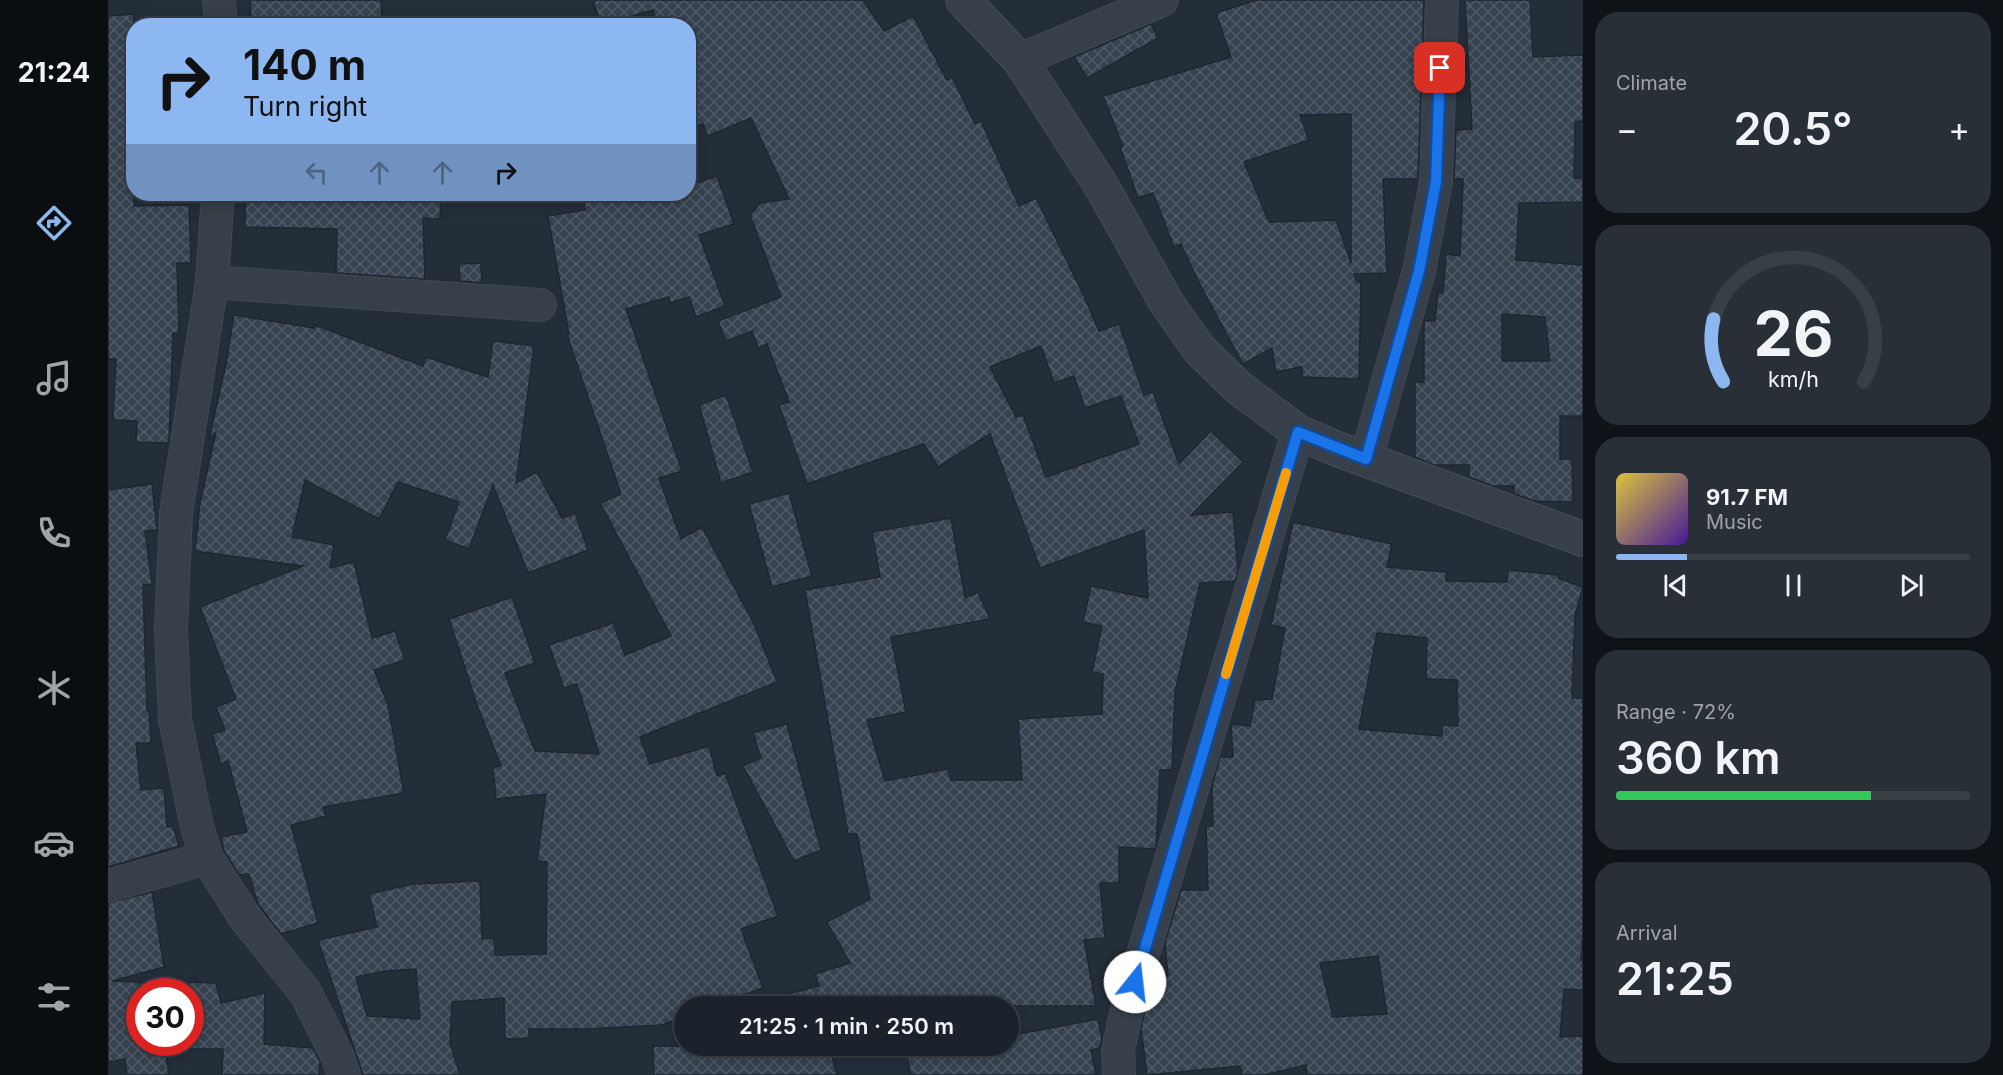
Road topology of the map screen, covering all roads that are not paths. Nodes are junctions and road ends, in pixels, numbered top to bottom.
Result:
1 (219, 0) edge
2 (963, 0) edge
3 (1162, 0) edge
4 (1442, 0) edge
5 (220, 18) edge
6 (1020, 60) junction
7 (218, 201) edge
8 (212, 282) junction
9 (540, 305) dead end
10 (1298, 432) junction
11 (1366, 459) junction
12 (1583, 539) edge
13 (207, 858) junction
14 (108, 886) edge
15 (344, 1075) edge
16 (1119, 1075) edge

1 - 5 street
2 - 6 street
3 - 6 street
4 - 11 street
6 - 10 street
7 - 8 street
8 - 9 street
8 - 13 street
10 - 11 street
10 - 16 street
11 - 12 street
13 - 14 street
13 - 15 street

